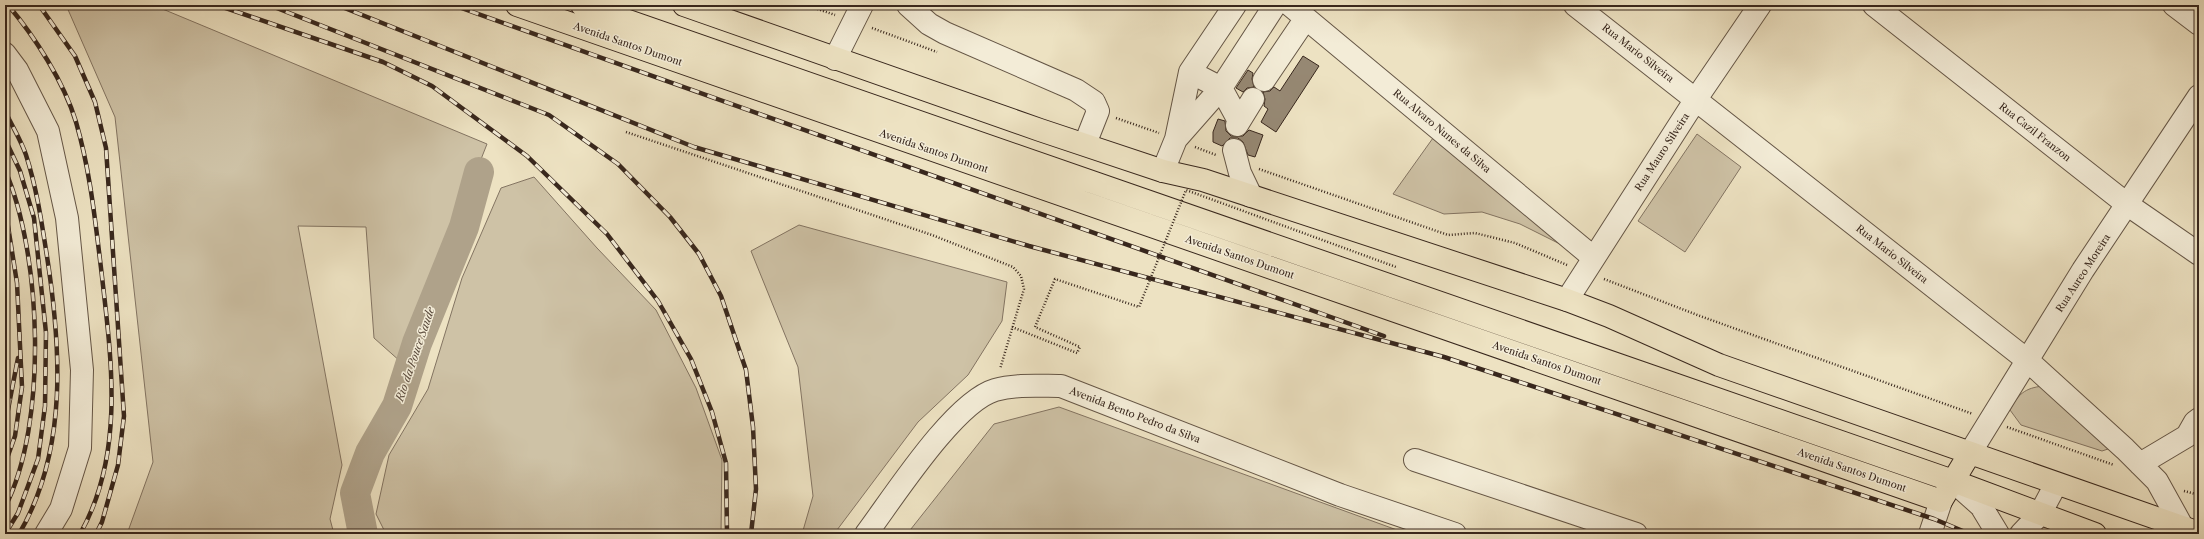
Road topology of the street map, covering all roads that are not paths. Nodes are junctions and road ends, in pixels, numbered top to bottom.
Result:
1 (517, 5) edge
2 (582, 5) edge
3 (684, 5) edge
4 (908, 5) edge
5 (1235, 5) edge
6 (1275, 5) edge
7 (1290, 5) edge
8 (1575, 5) edge
9 (1760, 5) edge
10 (1874, 5) edge
11 (2174, 5) edge
12 (857, 13) edge
13 (1306, 18) junction
14 (2199, 24) edge
15 (5, 54) edge
16 (835, 59) junction
17 (1190, 72) junction
18 (1264, 80) dead end
19 (1221, 88) junction
20 (2199, 96) edge
21 (1253, 98) dead end
22 (1696, 99) junction
23 (1176, 139) junction
24 (1085, 144) junction
25 (1236, 156) road end
26 (1163, 171) junction
27 (1251, 196) junction
28 (2128, 205) junction
29 (2199, 254) edge
30 (1590, 265) junction
31 (1567, 300) junction
32 (2027, 360) junction
33 (2195, 432) edge
34 (1970, 453) junction
35 (1415, 460) dead end
36 (2130, 466) junction
37 (1954, 481) junction
38 (2056, 484) junction
39 (1941, 501) junction
40 (2040, 514) junction
41 (2191, 531) edge
42 (46, 534) edge
43 (866, 534) edge
44 (1455, 534) edge
45 (1636, 534) edge
46 (1930, 534) edge
47 (1998, 534) edge
48 (2021, 534) edge
49 (2095, 534) edge

1 - 39 main road, Avenida Santos Dumont
2 - 37 main road
3 - 16 main road
4 - 24 street
5 - 17 street
6 - 19 street
7 - 13 street, Rua Alvaro Nunes da Silva
8 - 22 street, Rua Mario Silveira
9 - 22 street, Rua Mauro Silveira
10 - 28 street, Rua Cazil Franzon
11 - 14 street
12 - 16 street
13 - 18 street
13 - 30 street, Rua Alvaro Nunes da Silva
15 - 42 street
16 - 24 main road
17 - 19 street
17 - 23 street
19 - 21 street
19 - 23 street
20 - 28 street, Rua Aureo Moreira
22 - 30 street, Rua Mauro Silveira
22 - 32 street, Rua Mario Silveira
23 - 26 street
24 - 26 main road
25 - 27 street
26 - 27 main road
27 - 31 main road
28 - 29 street, Rua Cazil Franzon
28 - 32 street, Rua Aureo Moreira
30 - 31 street, Rua Mauro Silveira
31 - 34 main road
32 - 34 street, Rua Aureo Moreira
32 - 36 street, Rua Mario Silveira
33 - 36 street
34 - 37 main road
34 - 38 main road
35 - 45 street
36 - 41 street, Rua Mario Silveira
37 - 39 main road
37 - 40 main road
37 - 47 street
38 - 40 street
38 - 41 main road
39 - 46 street
40 - 48 street
40 - 49 main road
43 - 44 street, Avenida Bento Pedro da Silva

